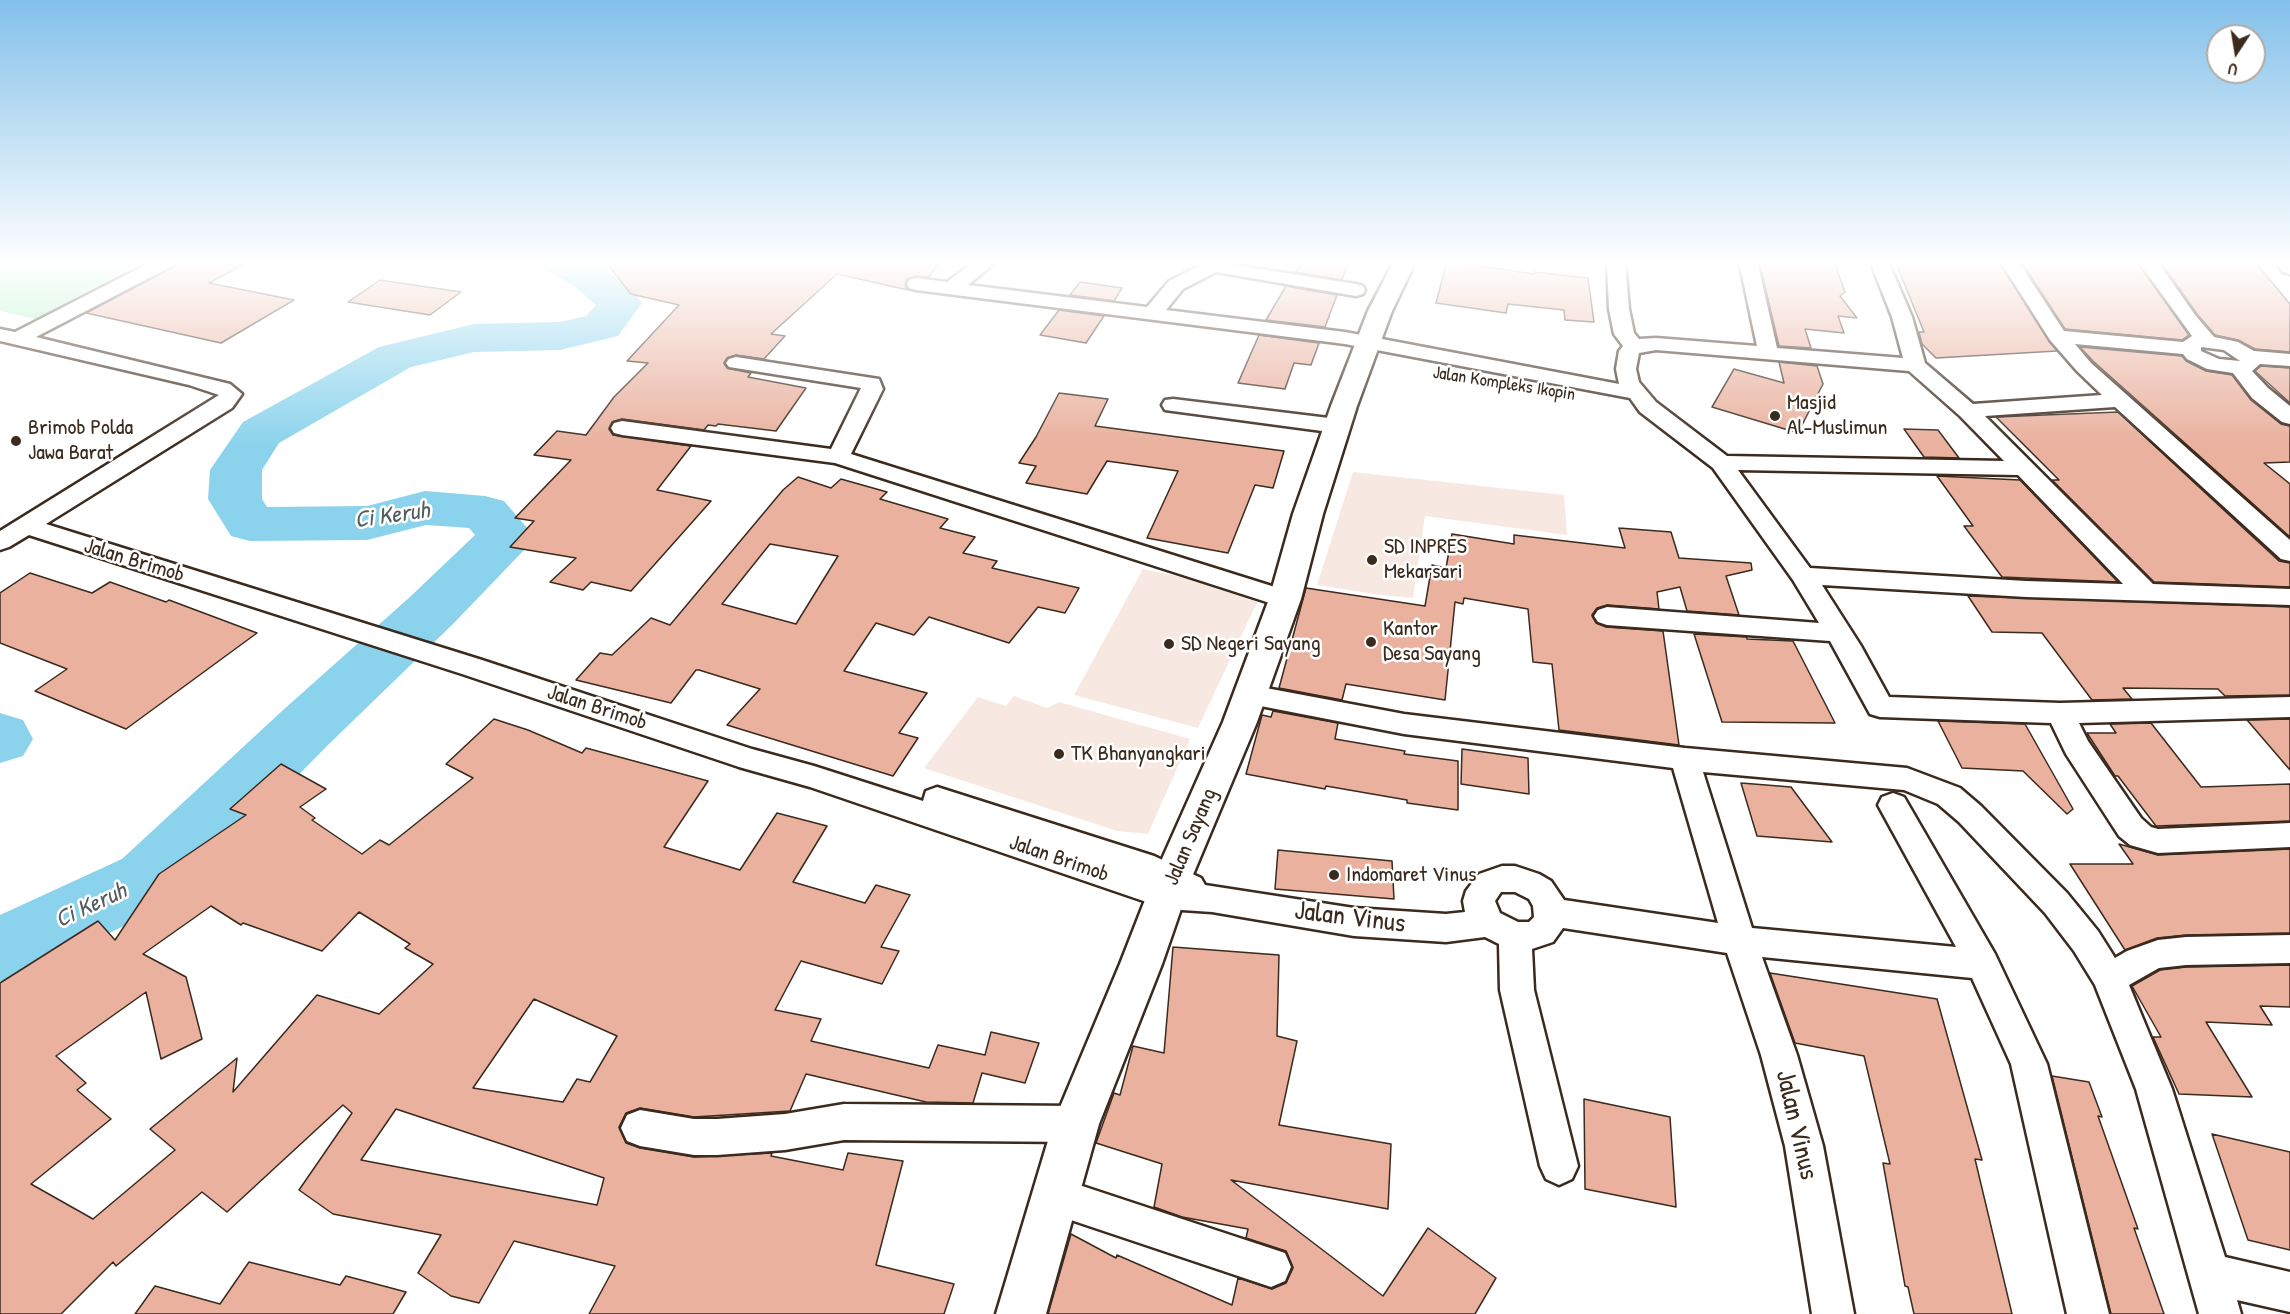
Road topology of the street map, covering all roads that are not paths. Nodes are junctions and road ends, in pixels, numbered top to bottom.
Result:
1 (39, 322) edge
2 (1219, 322) edge
3 (1376, 322) edge
4 (1623, 322) edge
5 (1762, 322) edge
6 (1903, 322) edge
7 (2048, 322) edge
8 (2189, 322) edge
9 (2057, 336) junction
10 (8, 337) edge
11 (1634, 346) junction
12 (2200, 350) junction
13 (1768, 351) junction
14 (1365, 352) junction
15 (2076, 359) junction
16 (2290, 360) edge
17 (736, 363) dead end
18 (2244, 363) junction
19 (1915, 365) junction
20 (1641, 400) junction
21 (2118, 400) junction
22 (1173, 405) dead end
23 (1968, 411) junction
24 (2290, 417) edge
25 (1337, 426) junction
26 (622, 428) dead end
27 (838, 457) junction
28 (1721, 463) junction
29 (2022, 468) junction
30 (35, 521) junction
31 (0, 542) edge
32 (2290, 553) edge
33 (1803, 576) junction
34 (2146, 592) junction
35 (2290, 597) edge
36 (1285, 599) junction
37 (1607, 616) dead end
38 (1839, 633) junction
39 (1250, 695) junction
40 (2290, 707) edge
41 (2060, 713) junction
42 (1685, 759) junction
43 (1893, 805) dead end
44 (2290, 835) edge
45 (1170, 887) junction
46 (1551, 912) junction
47 (1502, 929) junction
48 (1741, 941) junction
49 (2290, 949) edge
50 (1983, 964) junction
51 (2109, 979) junction
52 (1076, 1124) junction
53 (640, 1128) dead end
54 (1559, 1166) dead end
55 (1055, 1196) junction
56 (1271, 1267) dead end
57 (2210, 1274) junction
58 (2290, 1292) edge
59 (1021, 1314) edge
60 (1833, 1314) edge
61 (2088, 1314) edge
62 (2220, 1314) edge

1 - 10 street
2 - 14 street, Jalan Kompleks Ikopin
3 - 14 main road, Jalan Sayang
4 - 11 street
5 - 13 street
6 - 19 street
7 - 9 street
8 - 12 street
9 - 12 street
9 - 15 street
10 - 30 street
11 - 13 street
11 - 20 street
12 - 15 street
12 - 18 street
13 - 19 street
14 - 20 street, Jalan Kompleks Ikopin
14 - 25 main road, Jalan Sayang
15 - 21 street
16 - 18 street
17 - 27 street
18 - 24 street
19 - 23 street
20 - 28 street, Jalan Kompleks Ikopin
21 - 23 street
21 - 32 street
22 - 25 street
23 - 29 street
25 - 36 main road, Jalan Sayang
26 - 27 street
27 - 36 street
28 - 29 street
28 - 33 street, Jalan Kompleks Ikopin
29 - 34 street
30 - 31 street
30 - 45 street, Jalan Brimob
33 - 34 street
33 - 38 street, Jalan Kompleks Ikopin
34 - 35 street
36 - 39 main road, Jalan Sayang
37 - 38 street
38 - 41 street, Jalan Kompleks Ikopin
39 - 42 street
39 - 45 main road, Jalan Sayang
40 - 41 street
41 - 44 street
42 - 48 street, Jalan Vinus
42 - 51 street
43 - 50 street
45 - 47 street, Jalan Vinus
45 - 52 main road, Jalan Sayang
46 - 47 street
46 - 47 street
46 - 48 street
47 - 54 street
48 - 50 street
48 - 60 street, Jalan Vinus
49 - 51 street
50 - 61 street
51 - 57 street
52 - 53 street
52 - 55 main road, Jalan Sayang
55 - 56 street
55 - 59 main road, Jalan Sayang
57 - 58 street
57 - 62 street

